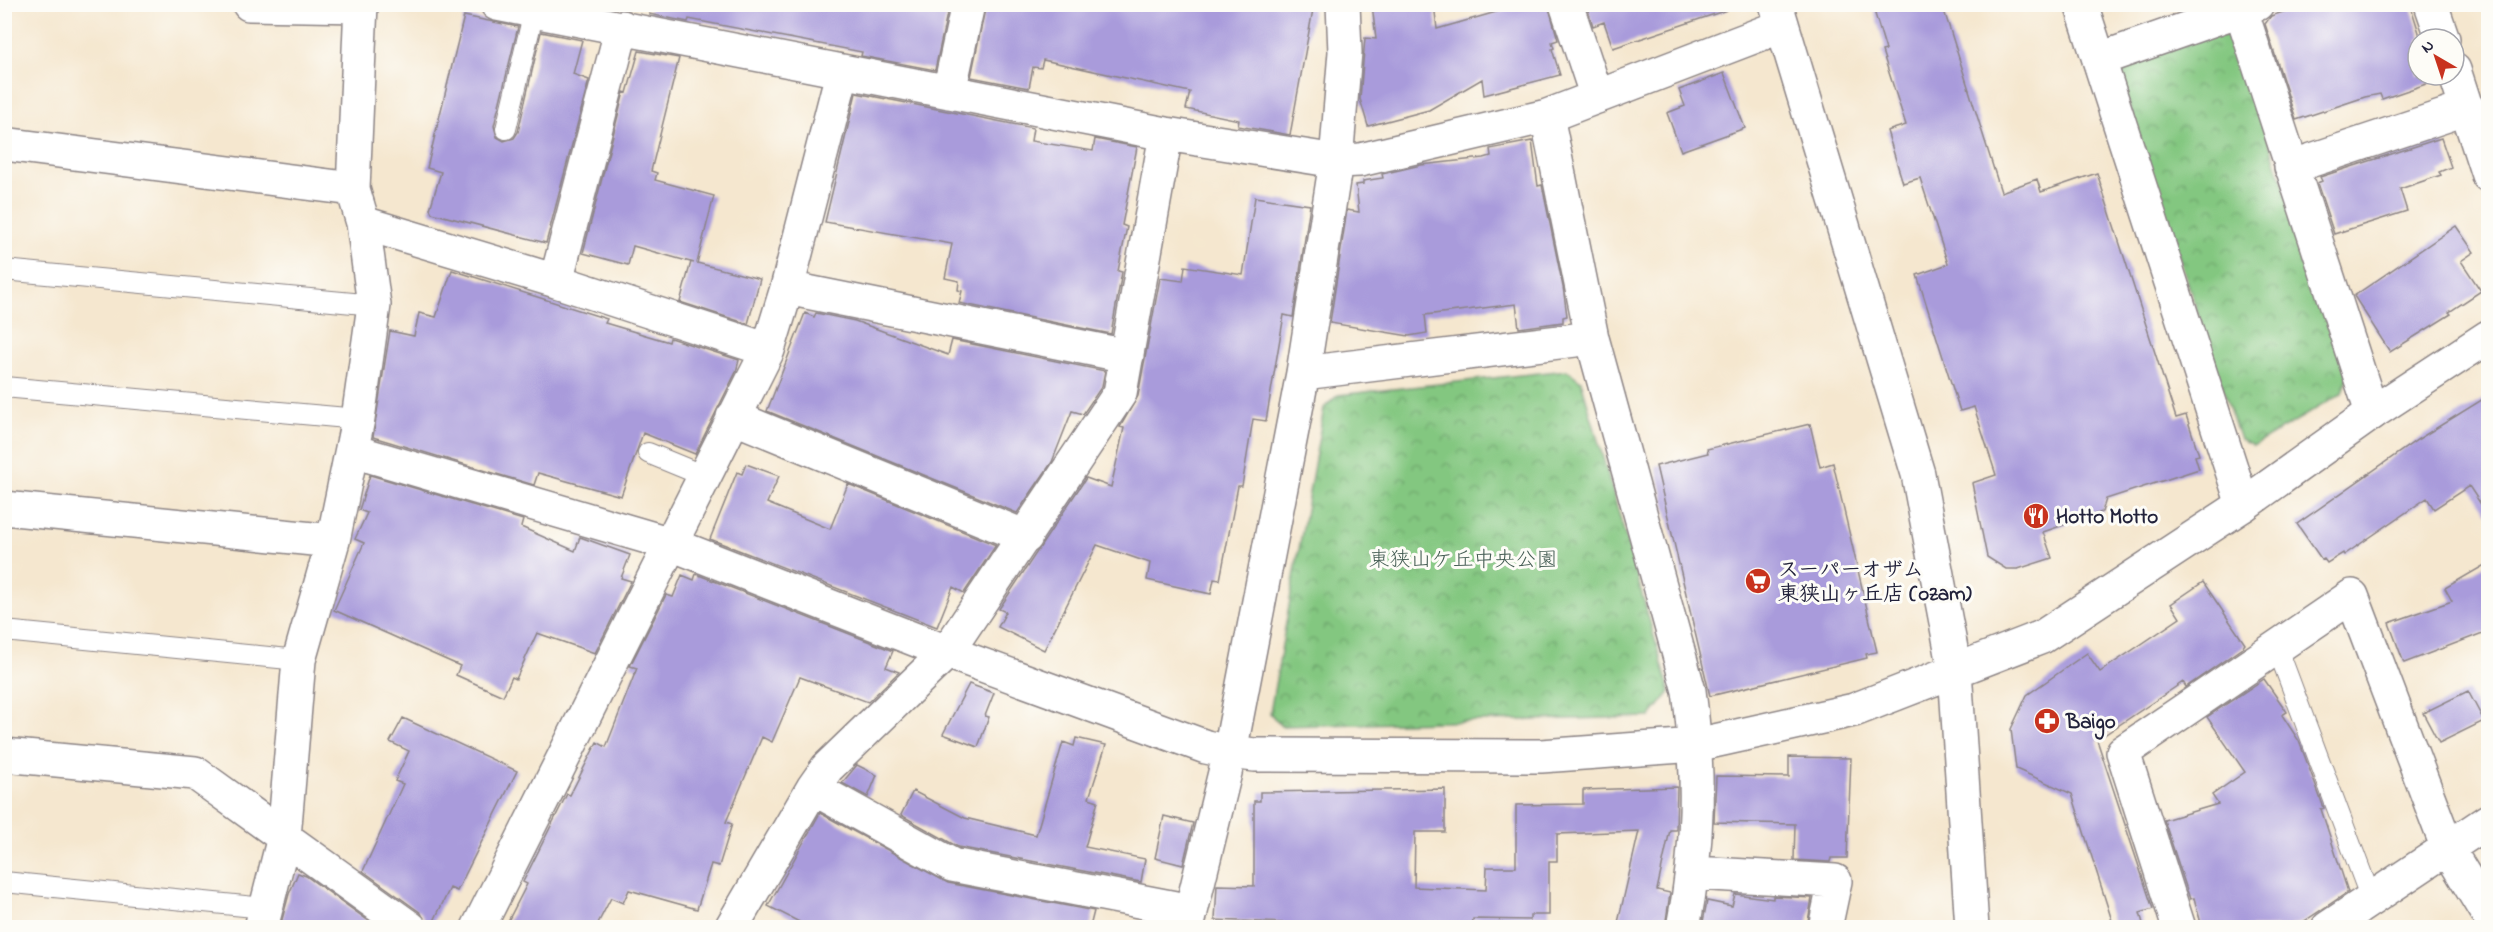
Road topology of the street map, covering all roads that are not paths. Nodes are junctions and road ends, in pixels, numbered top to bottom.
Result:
1 (249, 4) edge
2 (498, 4) edge
3 (968, 4) edge
4 (1343, 4) edge
5 (1566, 4) edge
6 (2081, 4) edge
7 (2431, 4) edge
8 (361, 5) edge
9 (2249, 7) edge
10 (534, 11) junction
11 (1779, 15) edge
12 (622, 27) junction
13 (2439, 27) edge
14 (2100, 59) junction
15 (843, 73) junction
16 (2460, 87) edge
17 (949, 92) junction
18 (1597, 98) junction
19 (2468, 108) junction
20 (1547, 116) junction
21 (506, 129) dead end
22 (1166, 134) junction
23 (4, 144) edge
24 (1336, 160) junction
25 (2291, 167) junction
26 (2488, 175) edge
27 (353, 189) junction
28 (363, 223) junction
29 (4, 270) edge
30 (556, 281) junction
31 (787, 288) junction
32 (374, 305) junction
33 (2488, 337) edge
34 (1592, 338) junction
35 (768, 350) junction
36 (1127, 356) junction
37 (1303, 373) junction
38 (4, 387) edge
39 (2372, 413) junction
40 (733, 417) junction
41 (355, 435) junction
42 (648, 453) dead end
43 (704, 476) junction
44 (2242, 505) junction
45 (4, 508) edge
46 (1026, 537) junction
47 (333, 541) junction
48 (671, 544) junction
49 (4, 631) edge
50 (2277, 647) junction
51 (947, 652) junction
52 (299, 660) junction
53 (1955, 670) junction
54 (1696, 745) junction
55 (1230, 752) junction
56 (4, 755) edge
57 (813, 788) junction
58 (2488, 821) edge
59 (284, 837) junction
60 (2448, 849) junction
61 (1694, 873) junction
62 (4, 882) edge
63 (2371, 899) junction
64 (2488, 915) edge
65 (262, 918) edge
66 (1189, 919) edge
67 (410, 927) edge
68 (478, 927) edge
69 (731, 927) edge
70 (1683, 927) edge
71 (1825, 927) edge
72 (1972, 927) edge
73 (2179, 927) edge
74 (2328, 927) edge

1 - 8 street
2 - 10 street
3 - 17 street
4 - 24 street
5 - 18 street
6 - 14 street
7 - 13 street
8 - 27 street
9 - 14 street
9 - 25 street
10 - 12 street
10 - 21 lane
11 - 18 street
11 - 53 street
12 - 15 street
12 - 30 street
14 - 44 street
15 - 17 street
15 - 31 street
16 - 19 street
17 - 22 street
18 - 20 street
19 - 25 street
19 - 26 street
20 - 24 street
20 - 34 street
22 - 24 street
22 - 36 street
23 - 27 street
24 - 37 street
25 - 39 street
27 - 28 street
28 - 30 street
28 - 32 street
29 - 32 lane
30 - 35 street
31 - 35 street
31 - 36 street
32 - 41 street
33 - 39 street
34 - 37 street
34 - 54 street
35 - 40 street
36 - 46 street
37 - 55 street
38 - 41 lane
39 - 44 street
40 - 43 street
40 - 46 street
41 - 47 street
41 - 48 street
42 - 43 lane
43 - 48 street
44 - 53 street
45 - 47 street
46 - 51 street
47 - 52 street
48 - 51 street
48 - 68 street
49 - 52 lane
50 - 60 street
50 - 63 lane
50 - 73 street
51 - 55 street
51 - 57 street
52 - 59 street
53 - 54 street
53 - 72 street
54 - 55 street
54 - 61 street
55 - 66 street
56 - 59 street
57 - 66 street
57 - 69 street
58 - 60 street
59 - 65 street
59 - 67 street
60 - 63 street
60 - 64 street
61 - 70 street
61 - 71 street
62 - 65 lane
63 - 74 street

